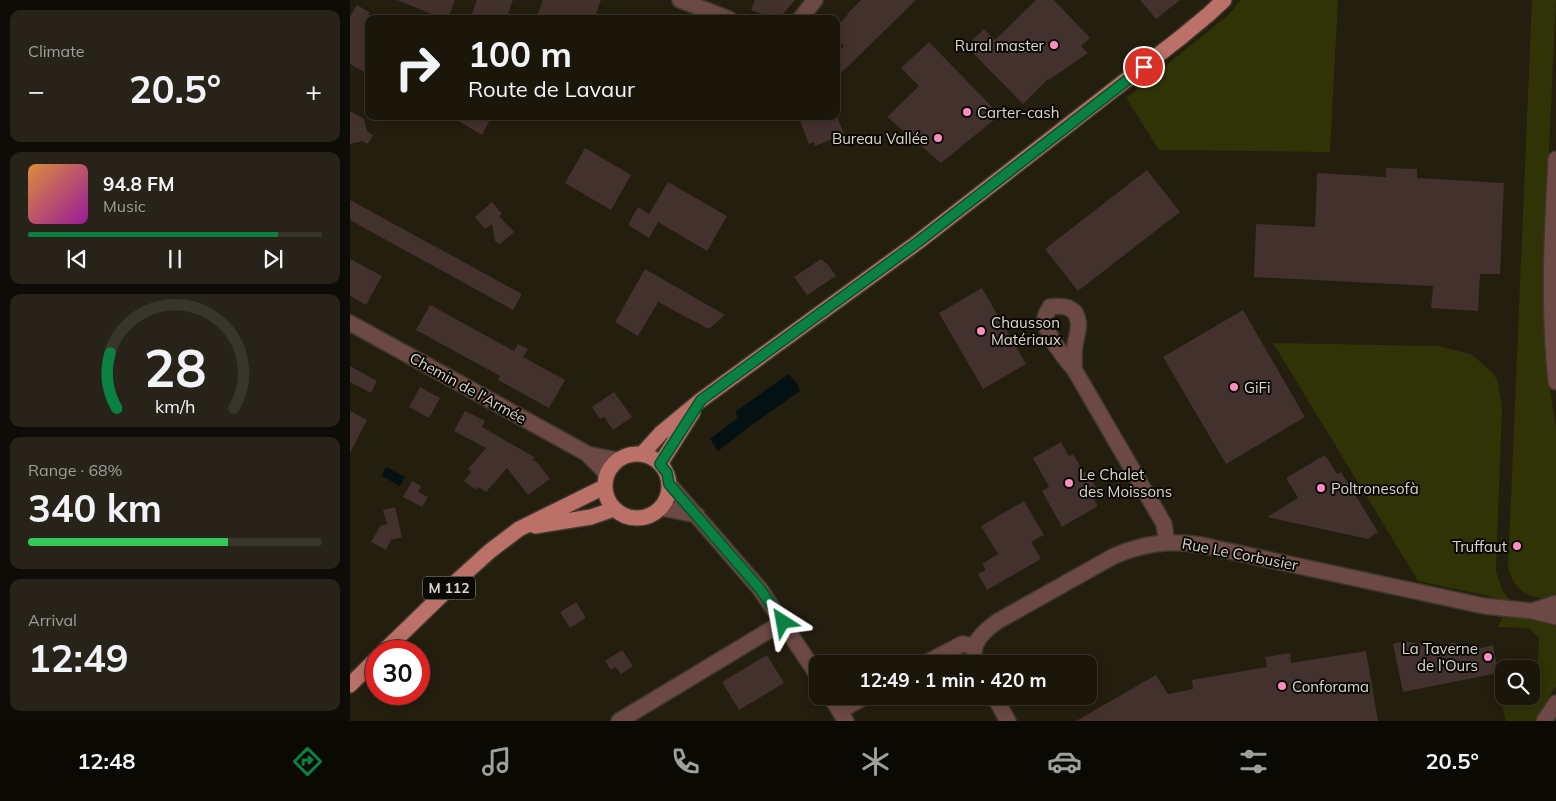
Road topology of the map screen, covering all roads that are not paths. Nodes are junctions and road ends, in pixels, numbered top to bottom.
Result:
1 (680, 0) edge
2 (815, 0) edge
3 (1224, 0) edge
4 (719, 15) edge
5 (803, 15) edge
6 (1556, 159) edge
7 (350, 323) edge
8 (1074, 369) dead end
9 (1556, 382) edge
10 (701, 400) junction
11 (586, 453) junction
12 (642, 454) junction
13 (617, 460) junction
14 (660, 464) junction
15 (606, 480) junction
16 (669, 484) junction
17 (661, 508) junction
18 (614, 509) junction
19 (697, 515) junction
20 (519, 529) junction
21 (1167, 542) junction
22 (1556, 603) edge
23 (1532, 611) junction
24 (1556, 617) edge
25 (783, 622) junction
26 (395, 640) edge
27 (974, 646) junction
28 (941, 655) edge
29 (974, 655) edge
30 (809, 662) edge
31 (365, 670) edge
32 (350, 684) edge
33 (1556, 703) edge
34 (836, 705) edge
35 (856, 705) edge
36 (999, 705) edge
37 (843, 716) edge
38 (619, 721) edge
39 (1008, 721) edge
40 (1544, 721) edge

1 - 4 street
2 - 5 street
3 - 10 main road
6 - 9 street
7 - 11 street, Chemin de l'Armée
8 - 21 street
10 - 12 main road
10 - 14 main road
11 - 13 street, Chemin de l'Armée
11 - 15 street, Chemin de l'Armée
12 - 13 main road
12 - 14 main road
13 - 15 main road
14 - 16 main road
15 - 18 main road
15 - 20 main road, M 112
16 - 17 main road
16 - 19 street
17 - 18 main road
17 - 19 street
18 - 20 main road, M 112
19 - 25 street
20 - 26 main road, M 112
21 - 23 street, Rue Le Corbusier
21 - 27 street, Rue Le Corbusier
22 - 23 street, Rue Le Corbusier
23 - 24 street, Rue Le Corbusier
25 - 30 street
25 - 38 street
27 - 28 street
27 - 29 street
31 - 32 main road
33 - 40 street
34 - 37 street
35 - 37 street
36 - 39 street

